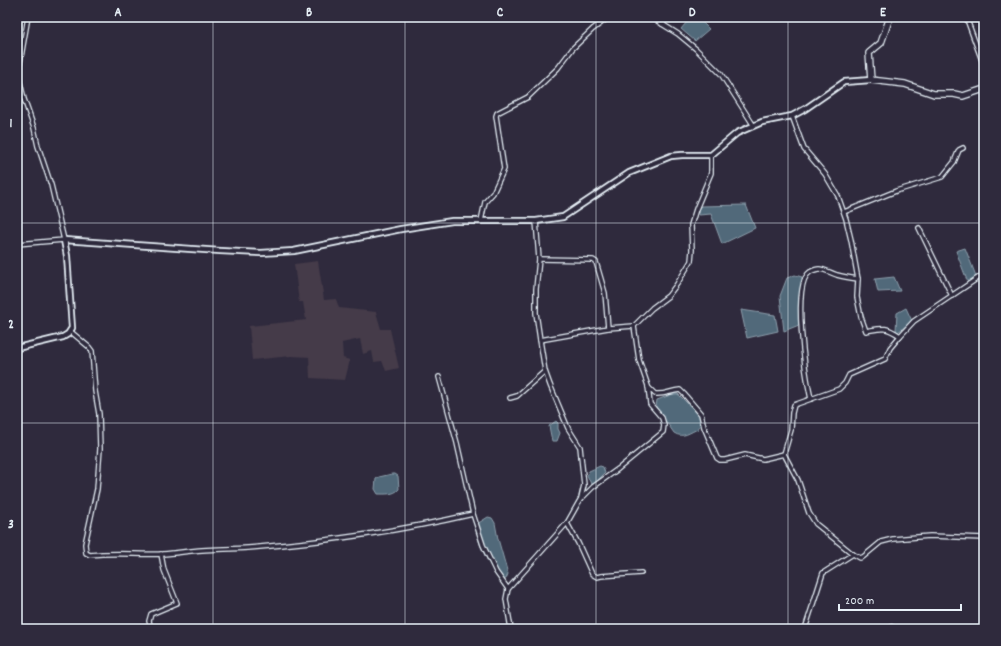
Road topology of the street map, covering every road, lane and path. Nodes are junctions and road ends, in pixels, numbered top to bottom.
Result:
1 (28, 17) edge
2 (609, 17) edge
3 (651, 17) edge
4 (668, 17) edge
5 (890, 17) edge
6 (966, 17) edge
7 (662, 24) junction
8 (984, 66) edge
9 (871, 80) junction
10 (984, 89) edge
11 (792, 116) junction
12 (754, 126) junction
13 (963, 148) dead end
14 (711, 155) junction
15 (844, 212) junction
16 (481, 221) junction
17 (536, 221) junction
18 (919, 228) dead end
19 (64, 240) junction
20 (17, 244) edge
21 (539, 259) junction
22 (984, 274) edge
23 (858, 280) junction
24 (952, 296) junction
25 (634, 326) junction
26 (608, 328) junction
27 (70, 331) junction
28 (900, 336) junction
29 (540, 340) junction
30 (17, 348) edge
31 (545, 371) junction
32 (439, 377) dead end
33 (648, 386) junction
34 (510, 398) dead end
35 (811, 399) junction
36 (784, 454) junction
37 (580, 500) junction
38 (473, 514) junction
39 (566, 523) junction
40 (984, 538) edge
41 (162, 554) junction
42 (853, 554) junction
43 (641, 572) dead end
44 (508, 589) junction
45 (151, 629) edge
46 (511, 629) edge
47 (805, 629) edge
48 (891, 629) edge
49 (895, 629) edge

1 - 19 street
2 - 16 street
3 - 7 street
4 - 7 street
5 - 9 main road
6 - 8 street
7 - 12 street
9 - 10 main road
9 - 11 street
11 - 12 street
11 - 15 street
12 - 14 street
13 - 15 street
14 - 17 street
14 - 25 street
15 - 23 street
16 - 17 street
16 - 19 street
17 - 21 street
18 - 24 street
19 - 20 street
19 - 27 street
21 - 26 street
21 - 29 street
22 - 24 street
23 - 28 street
23 - 35 street
24 - 28 street
25 - 26 street
25 - 33 street
26 - 29 street
27 - 30 street
27 - 41 street
28 - 35 street
29 - 31 street
31 - 34 street
31 - 37 street
32 - 38 street
33 - 36 street
33 - 37 street
35 - 36 street
36 - 42 street
37 - 39 street
38 - 41 street
38 - 44 street
39 - 43 street
39 - 44 street
40 - 42 street
41 - 45 street
42 - 47 street
44 - 46 street
48 - 49 street

